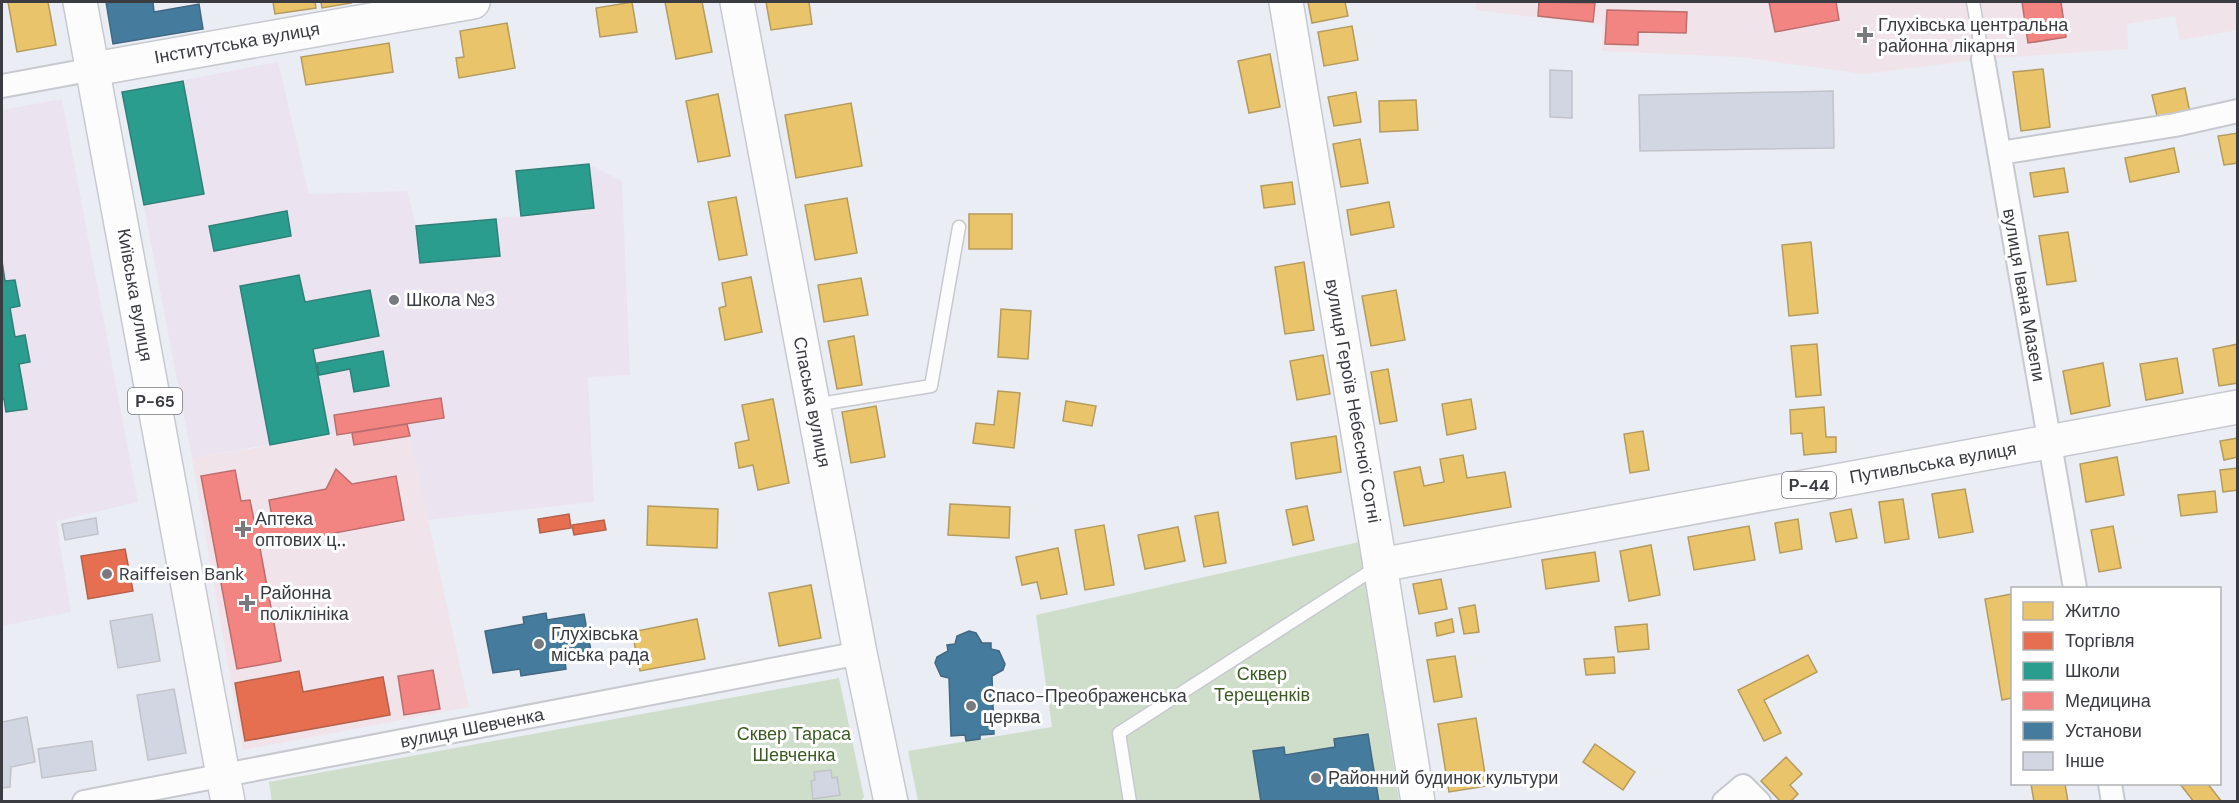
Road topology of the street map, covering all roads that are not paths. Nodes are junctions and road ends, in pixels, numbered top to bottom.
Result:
1 (80, 2) edge
2 (473, 2) edge
3 (737, 2) edge
4 (1286, 2) edge
5 (1973, 2) edge
6 (1983, 59) joint
7 (94, 69) junction
8 (2, 86) edge
9 (2238, 111) edge
10 (2000, 153) junction
11 (959, 226) dead end
12 (813, 405) junction
13 (2238, 407) edge
14 (2050, 442) junction
15 (1380, 565) junction
16 (2075, 587) edge
17 (860, 652) junction
18 (2110, 785) edge
19 (226, 789) edge
20 (84, 801) edge
21 (891, 801) edge
22 (1130, 801) edge
23 (1418, 801) edge
24 (1724, 801) edge
25 (1759, 801) edge
26 (2113, 801) edge

1 - 7 main road, Київська вулиця / Р-65
2 - 7 main road, Інститутська вулиця
3 - 12 main road, Спаська вулиця
4 - 15 main road, вулиця Героїв Небесної Сотні
5 - 6 lane, вулиця Івана Мазепи
6 - 10 street, вулиця Івана Мазепи
7 - 8 street, Інститутська вулиця
7 - 19 main road, Київська вулиця / Р-65
9 - 10 street
10 - 14 street, вулиця Івана Мазепи
11 - 12 lane
12 - 17 main road, Спаська вулиця
13 - 14 main road, Путивльська вулиця / Р-44
14 - 15 main road, Путивльська вулиця / Р-44
14 - 16 street, вулиця Івана Мазепи
15 - 22 lane
15 - 23 main road, вулиця Героїв Небесної Сотні
17 - 19 street, вулиця Шевченка
17 - 21 main road, Спаська вулиця
18 - 26 street
19 - 20 street, вулиця Шевченка
24 - 25 street

